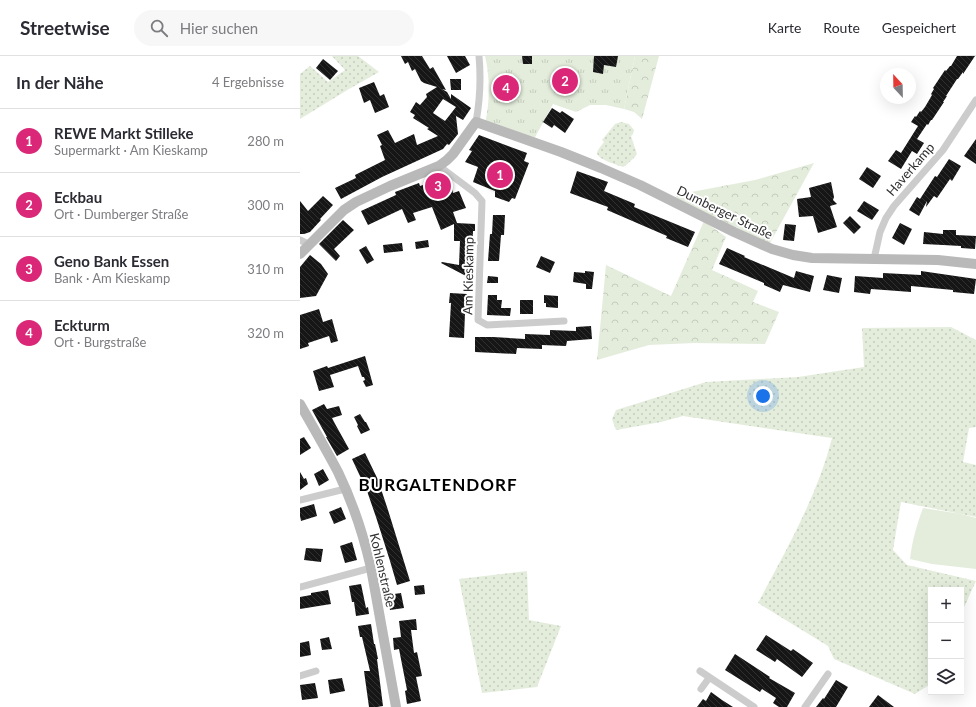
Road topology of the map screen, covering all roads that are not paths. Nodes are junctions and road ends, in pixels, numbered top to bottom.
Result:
1 (479, 56) edge
2 (976, 100) edge
3 (476, 122) junction
4 (439, 166) junction
5 (300, 240) edge
6 (310, 245) junction
7 (300, 254) edge
8 (874, 259) junction
9 (976, 264) edge
10 (564, 321) dead end
11 (300, 404) edge
12 (345, 489) junction
13 (300, 500) edge
14 (371, 568) junction
15 (300, 587) edge
16 (316, 671) dead end
17 (700, 671) dead end
18 (828, 674) dead end
19 (300, 676) edge
20 (709, 678) junction
21 (701, 689) dead end
22 (396, 707) edge
23 (754, 707) edge
24 (805, 707) edge

1 - 3 street
2 - 8 street, Haverkamp
3 - 4 main road
3 - 8 main road, Dumberger Straße
4 - 6 main road
4 - 10 street, Am Kieskamp
5 - 6 street
6 - 7 main road
8 - 9 main road, Dumberger Straße
11 - 12 main road, Kohlenstraße
12 - 13 street
12 - 14 main road, Kohlenstraße
14 - 15 street
14 - 22 main road, Kohlenstraße
16 - 19 street
17 - 20 street
18 - 24 street
20 - 21 street
20 - 23 street

